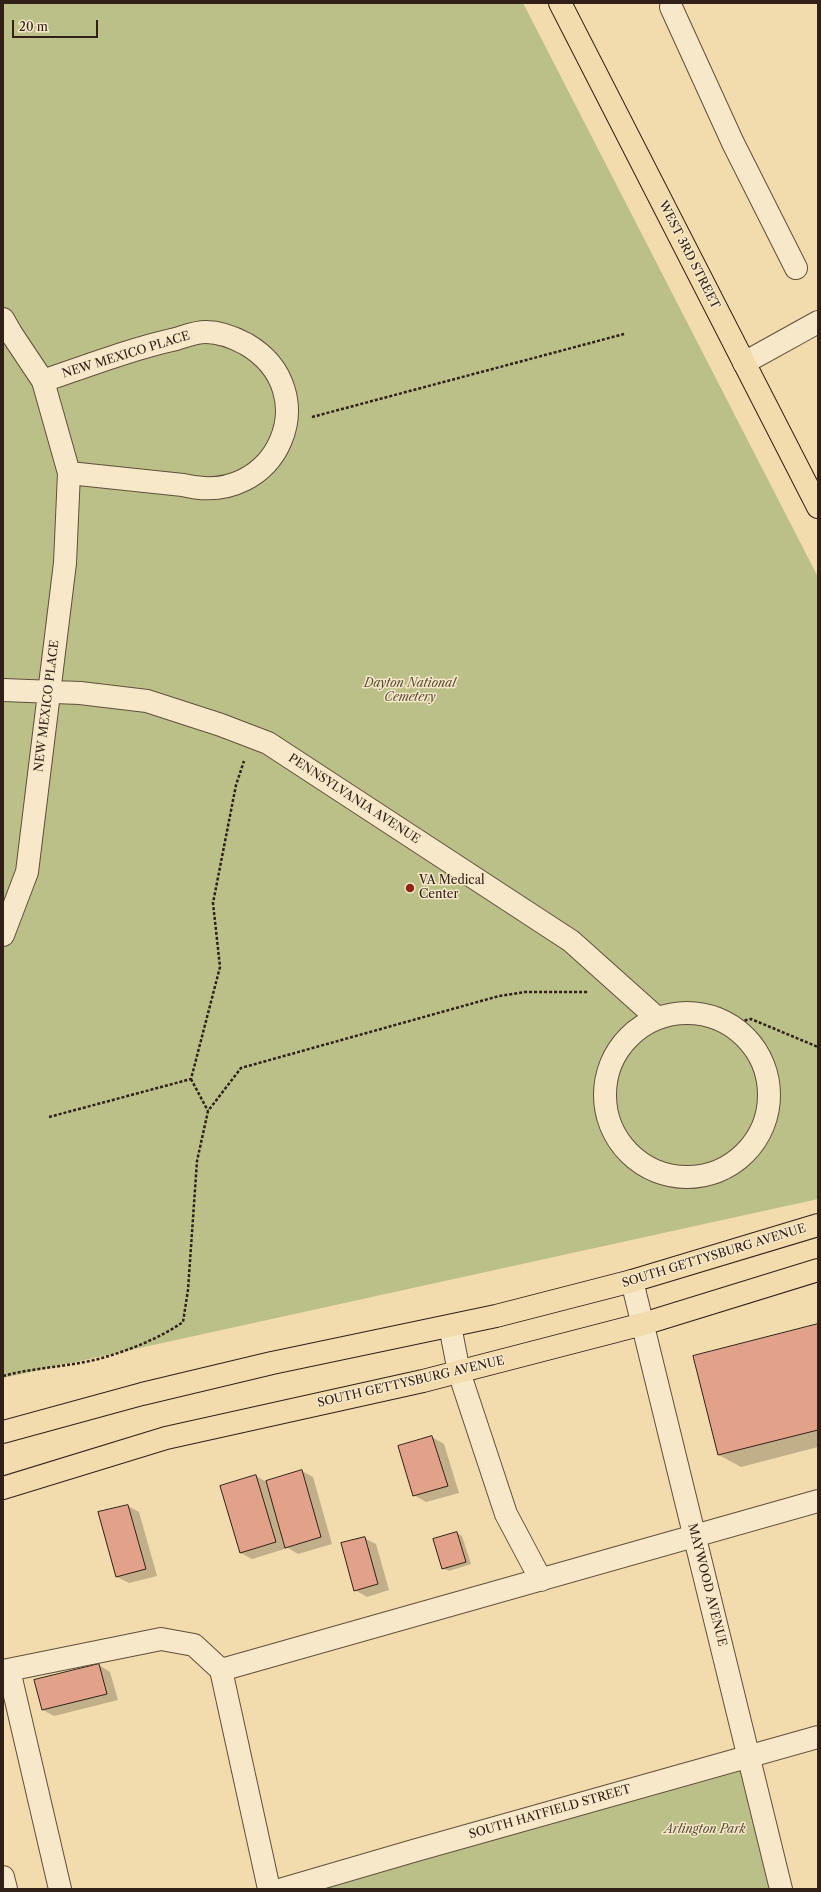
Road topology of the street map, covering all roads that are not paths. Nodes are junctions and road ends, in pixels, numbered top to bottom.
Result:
1 (564, 4) edge
2 (671, 7) dead end
3 (796, 268) dead end
4 (3, 319) edge
5 (818, 322) edge
6 (744, 363) junction
7 (43, 380) junction
8 (69, 473) junction
9 (818, 507) edge
10 (3, 690) edge
11 (48, 691) junction
12 (3, 935) edge
13 (657, 1018) junction
14 (818, 1225) edge
15 (818, 1270) edge
16 (632, 1281) junction
17 (643, 1324) junction
18 (450, 1326) junction
19 (459, 1372) junction
20 (3, 1432) edge
21 (3, 1488) edge
22 (818, 1501) edge
23 (695, 1537) junction
24 (541, 1580) junction
25 (222, 1670) junction
26 (6, 1671) edge
27 (818, 1737) edge
28 (749, 1757) junction
29 (3, 1877) edge
30 (6, 1889) edge
31 (60, 1889) edge
32 (270, 1889) edge
33 (283, 1889) edge
34 (781, 1889) edge

1 - 6 main road, WEST 3RD STREET
2 - 3 street
4 - 7 street, NEW MEXICO PLACE
5 - 6 street
6 - 9 main road, WEST 3RD STREET
7 - 8 street, NEW MEXICO PLACE
7 - 8 street, NEW MEXICO PLACE
8 - 11 street, NEW MEXICO PLACE
10 - 11 street, PENNSYLVANIA AVENUE
11 - 12 street, NEW MEXICO PLACE
11 - 13 street, PENNSYLVANIA AVENUE
13 - 13 street
14 - 16 main road, SOUTH GETTYSBURG AVENUE
15 - 17 main road, SOUTH GETTYSBURG AVENUE
16 - 17 street, MAYWOOD AVENUE
16 - 18 main road, SOUTH GETTYSBURG AVENUE
17 - 19 main road, SOUTH GETTYSBURG AVENUE
17 - 23 street, MAYWOOD AVENUE
18 - 19 street
18 - 20 main road, SOUTH GETTYSBURG AVENUE
19 - 21 main road, SOUTH GETTYSBURG AVENUE
19 - 24 street
22 - 23 street
23 - 24 street
23 - 28 street, MAYWOOD AVENUE
24 - 25 street
25 - 26 street
25 - 32 street
26 - 31 street
27 - 28 street, SOUTH HATFIELD STREET
28 - 33 street, SOUTH HATFIELD STREET
28 - 34 street, MAYWOOD AVENUE
29 - 30 street

